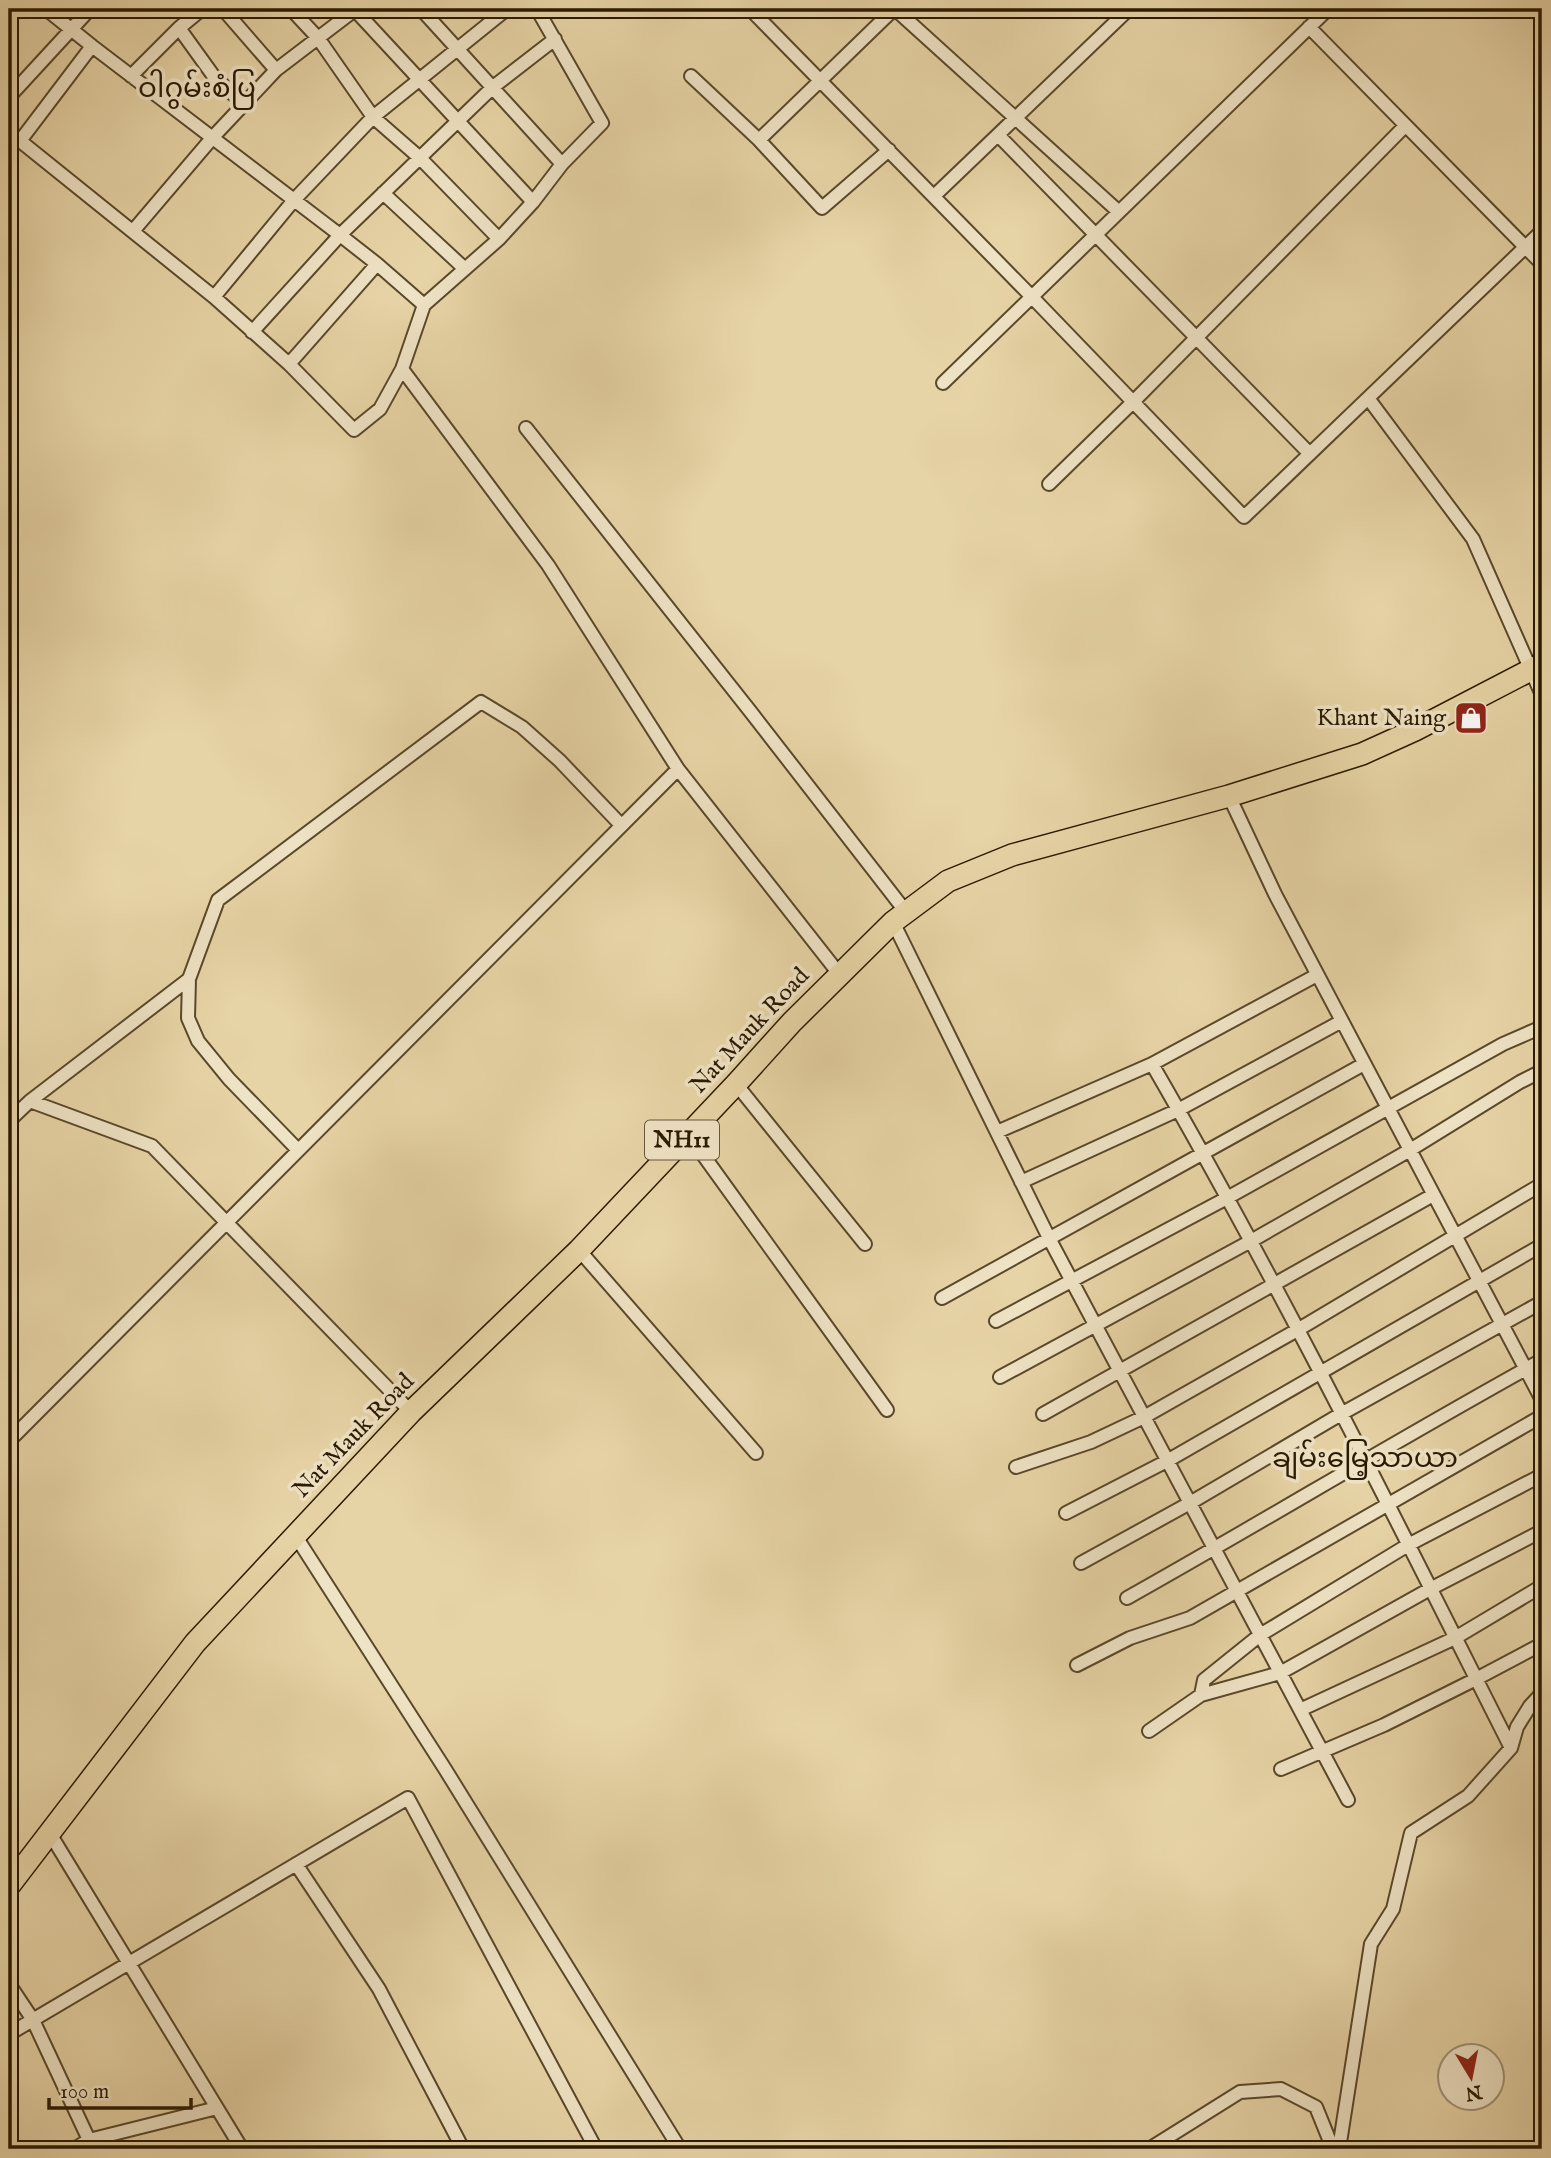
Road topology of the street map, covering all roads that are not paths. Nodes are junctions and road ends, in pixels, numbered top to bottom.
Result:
1 (90, 9) edge
2 (202, 9) edge
3 (223, 9) edge
4 (291, 9) edge
5 (355, 9) edge
6 (421, 9) edge
7 (482, 9) edge
8 (507, 9) edge
9 (537, 9) edge
10 (750, 9) edge
11 (895, 9) edge
12 (1129, 9) edge
13 (1328, 9) edge
14 (55, 11) edge
15 (492, 21) junction
16 (1309, 27) junction
17 (72, 28) junction
18 (179, 28) junction
19 (317, 38) junction
20 (555, 38) junction
21 (92, 46) junction
22 (457, 49) junction
23 (276, 70) junction
24 (131, 76) junction
25 (691, 76) dead end
26 (419, 80) junction
27 (821, 80) junction
28 (493, 87) junction
29 (9, 97) edge
30 (244, 104) junction
31 (373, 117) junction
32 (1016, 117) junction
33 (457, 122) junction
34 (1405, 126) junction
35 (9, 132) edge
36 (998, 135) junction
37 (213, 137) junction
38 (759, 139) junction
39 (20, 141) junction
40 (889, 150) junction
41 (421, 158) junction
42 (562, 164) junction
43 (383, 193) junction
44 (934, 196) junction
45 (295, 200) junction
46 (533, 202) junction
47 (1119, 212) junction
48 (134, 231) junction
49 (1542, 231) edge
50 (1096, 234) junction
51 (340, 235) junction
52 (499, 239) junction
53 (1525, 248) junction
54 (377, 264) junction
55 (1542, 264) edge
56 (465, 268) junction
57 (214, 297) junction
58 (1032, 297) junction
59 (424, 305) junction
60 (252, 332) junction
61 (1197, 338) junction
62 (289, 364) junction
63 (402, 369) junction
64 (943, 383) dead end
65 (1368, 398) junction
66 (1133, 402) junction
67 (526, 428) dead end
68 (1310, 454) junction
69 (1049, 484) dead end
70 (1536, 667) edge
71 (1542, 695) edge
72 (678, 769) junction
73 (1228, 796) junction
74 (621, 825) junction
75 (900, 917) junction
76 (840, 975) junction
77 (1317, 975) junction
78 (189, 979) junction
79 (1342, 1021) junction
80 (1542, 1027) edge
81 (1152, 1064) junction
82 (1364, 1064) junction
83 (1542, 1072) edge
84 (736, 1084) junction
85 (30, 1101) junction
86 (1387, 1107) junction
87 (1178, 1110) junction
88 (9, 1121) edge
89 (997, 1132) junction
90 (688, 1134) junction
91 (299, 1150) junction
92 (1410, 1150) junction
93 (1203, 1154) junction
94 (1021, 1182) junction
95 (1542, 1184) edge
96 (1433, 1195) junction
97 (1227, 1198) junction
98 (226, 1223) junction
99 (1455, 1236) junction
100 (1050, 1240) junction
101 (1251, 1241) junction
102 (865, 1244) dead end
103 (1542, 1245) edge
104 (579, 1250) junction
105 (1071, 1280) junction
106 (1479, 1280) junction
107 (1274, 1285) junction
108 (942, 1298) dead end
109 (1542, 1302) edge
110 (996, 1321) dead end
111 (1095, 1325) junction
112 (1502, 1325) junction
113 (1298, 1329) junction
114 (1542, 1360) edge
115 (1525, 1369) junction
116 (1120, 1372) junction
117 (1321, 1373) junction
118 (1000, 1377) dead end
119 (1542, 1400) edge
120 (887, 1410) dead end
121 (411, 1412) junction
122 (1043, 1414) dead end
123 (1341, 1414) junction
124 (1144, 1416) junction
125 (1542, 1416) edge
126 (9, 1441) edge
127 (755, 1453) dead end
128 (1365, 1459) junction
129 (1167, 1461) junction
130 (1016, 1467) dead end
131 (1542, 1475) edge
132 (1190, 1503) junction
133 (1387, 1504) junction
134 (1066, 1513) dead end
135 (1542, 1531) edge
136 (295, 1535) junction
137 (1408, 1545) junction
138 (1214, 1549) junction
139 (1081, 1563) dead end
140 (1542, 1586) edge
141 (1430, 1589) junction
142 (1237, 1592) junction
143 (1127, 1598) dead end
144 (1260, 1635) junction
145 (1455, 1637) junction
146 (1542, 1644) edge
147 (1077, 1665) dead end
148 (1280, 1673) junction
149 (1476, 1679) junction
150 (1542, 1693) edge
151 (1201, 1695) junction
152 (1300, 1710) junction
153 (1149, 1731) dead end
154 (1511, 1748) junction
155 (1322, 1751) junction
156 (1281, 1769) dead end
157 (1348, 1800) dead end
158 (49, 1832) junction
159 (296, 1864) junction
160 (9, 1886) edge
161 (129, 1964) junction
162 (9, 1984) edge
163 (33, 2020) junction
164 (9, 2034) edge
165 (217, 2108) junction
166 (89, 2140) junction
167 (74, 2149) edge
168 (242, 2149) edge
169 (463, 2149) edge
170 (596, 2149) edge
171 (680, 2149) edge
172 (1149, 2149) edge
173 (1333, 2149) edge
174 (1339, 2149) edge

1 - 17 street
2 - 18 street
3 - 23 street
4 - 19 street
5 - 19 street
5 - 26 street
6 - 22 street
7 - 15 street
8 - 15 street
9 - 20 street
10 - 27 street
11 - 27 street
11 - 32 street
12 - 32 street
13 - 16 street
14 - 17 street
15 - 22 street
16 - 34 street
16 - 47 street
17 - 21 street
17 - 29 street
18 - 24 street
18 - 30 street
19 - 23 street
19 - 31 street
20 - 28 street
20 - 42 street
21 - 24 street
21 - 39 street
22 - 26 street
22 - 28 street
23 - 30 street
24 - 37 street
25 - 38 street
26 - 31 street
26 - 33 street
27 - 38 street
27 - 40 street
28 - 33 street
28 - 42 street
30 - 37 street
31 - 41 street
31 - 45 street
32 - 36 street
32 - 47 street
33 - 41 street
33 - 46 street
34 - 53 street
34 - 61 street
35 - 39 street
36 - 44 street
36 - 50 street
37 - 45 street
37 - 48 street
38 - 40 street
39 - 48 street
40 - 44 street
41 - 43 street
41 - 52 street
42 - 46 street
43 - 51 street
43 - 56 street
44 - 58 street
45 - 51 street
45 - 57 street
46 - 52 street
47 - 50 street
48 - 57 street
49 - 53 street
50 - 58 street
50 - 61 street
51 - 54 street
51 - 60 street
52 - 56 street
53 - 55 street
53 - 65 street
54 - 59 street
54 - 62 street
56 - 59 street
57 - 60 street
58 - 64 street
58 - 66 street
59 - 63 street
60 - 62 street
61 - 66 street
61 - 68 street
62 - 63 street
63 - 72 street
65 - 68 street
65 - 70 street
66 - 68 street
66 - 69 street
67 - 75 street
70 - 71 street
70 - 73 highway, Nat Mauk Road / NH11
72 - 74 street
72 - 76 street
73 - 75 highway, Nat Mauk Road / NH11
73 - 77 street
74 - 78 street
74 - 91 street
75 - 76 highway, Nat Mauk Road / NH11
75 - 89 street
76 - 84 highway, Nat Mauk Road / NH11
77 - 79 street
77 - 81 street
78 - 85 street
78 - 91 street
79 - 82 street
79 - 87 street
80 - 86 street
81 - 87 street
81 - 89 street
82 - 86 street
82 - 93 street
83 - 92 street
84 - 90 highway, Nat Mauk Road / NH11
84 - 102 street
85 - 88 street
85 - 98 street
86 - 92 street
86 - 97 street
87 - 93 street
87 - 94 street
89 - 94 street
90 - 104 highway, Nat Mauk Road / NH11
90 - 120 street
91 - 98 street
92 - 96 street
92 - 101 street
93 - 97 street
93 - 100 street
94 - 100 street
95 - 99 street
96 - 99 street
96 - 107 street
97 - 101 street
97 - 105 street
98 - 121 street
98 - 126 street
99 - 106 street
99 - 113 street
100 - 105 street
100 - 108 street
101 - 107 street
101 - 111 street
103 - 106 street
104 - 121 highway, Nat Mauk Road / NH11
104 - 127 street
105 - 110 street
105 - 111 street
106 - 112 street
106 - 117 street
107 - 113 street
107 - 116 street
109 - 112 street
111 - 116 street
111 - 118 street
112 - 115 street
112 - 123 street
113 - 117 street
113 - 124 street
114 - 115 street
115 - 119 street
115 - 128 street
116 - 122 street
116 - 124 street
117 - 123 street
117 - 129 street
121 - 136 highway, Nat Mauk Road / NH11
123 - 128 street
123 - 132 street
124 - 129 street
124 - 130 street
125 - 133 street
128 - 133 street
128 - 138 street
129 - 132 street
129 - 134 street
131 - 137 street
132 - 138 street
132 - 139 street
133 - 137 street
133 - 142 street
135 - 141 street
136 - 158 highway, Nat Mauk Road / NH11
136 - 171 street
137 - 141 street
137 - 144 street
138 - 142 street
138 - 143 street
140 - 145 street
141 - 145 street
141 - 148 street
142 - 144 street
142 - 147 street
144 - 148 street
144 - 151 street
145 - 149 street
145 - 152 street
146 - 149 street
148 - 151 street
148 - 152 street
149 - 154 street
149 - 155 street
150 - 154 street
151 - 153 street
152 - 155 street
154 - 174 street
155 - 156 street
155 - 157 street
158 - 160 highway, Nat Mauk Road / NH11
158 - 161 street
159 - 161 street
159 - 169 street
159 - 170 street
161 - 163 street
161 - 165 street
162 - 163 street
163 - 164 street
163 - 166 street
165 - 166 street
165 - 168 street
166 - 167 street
172 - 173 street

